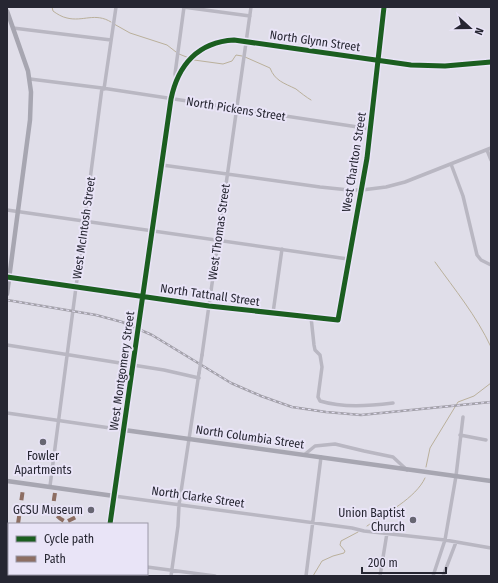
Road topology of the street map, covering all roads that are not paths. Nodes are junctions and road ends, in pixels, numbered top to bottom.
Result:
1 (116, 7) edge
2 (184, 7) edge
3 (251, 7) edge
4 (384, 7) edge
5 (7, 11) edge
6 (250, 16) junction
7 (8, 18) edge
8 (12, 28) junction
9 (111, 40) junction
10 (247, 41) junction
11 (378, 61) junction
12 (491, 62) edge
13 (30, 79) junction
14 (176, 79) junction
15 (103, 89) junction
16 (171, 99) junction
17 (237, 109) junction
18 (371, 129) junction
19 (489, 149) edge
20 (491, 160) edge
21 (451, 164) junction
22 (162, 165) junction
23 (227, 174) junction
24 (362, 190) junction
25 (7, 210) edge
26 (17, 212) junction
27 (85, 221) junction
28 (153, 230) junction
29 (218, 240) junction
30 (282, 249) junction
31 (348, 259) junction
32 (491, 265) edge
33 (8, 278) edge
34 (76, 287) junction
35 (7, 294) edge
36 (209, 306) junction
37 (272, 313) junction
38 (311, 317) junction
39 (338, 320) joint
40 (7, 345) edge
41 (67, 355) junction
42 (133, 365) junction
43 (199, 375) junction
44 (393, 402) dead end
45 (7, 413) edge
46 (463, 417) dead end
47 (58, 420) junction
48 (124, 430) junction
49 (460, 435) junction
50 (190, 439) junction
51 (486, 440) dead end
52 (304, 455) junction
53 (322, 458) junction
54 (407, 470) junction
55 (456, 476) junction
56 (7, 481) edge
57 (491, 481) edge
58 (50, 486) junction
59 (114, 496) junction
60 (179, 505) junction
61 (110, 523) edge
62 (313, 523) junction
63 (387, 533) junction
64 (445, 540) junction
65 (456, 542) junction
66 (491, 548) edge
67 (148, 567) edge
68 (172, 570) junction
69 (171, 576) edge
70 (215, 576) edge
71 (306, 576) edge
72 (380, 576) edge
73 (433, 576) edge
74 (443, 576) edge

1 - 9 street, West McIntosh Street
2 - 6 street
2 - 14 street, West Montgomery Street
3 - 6 street, West Thomas Street
4 - 11 street, West Charlton Street
5 - 7 main road
6 - 10 street, West Thomas Street
7 - 8 main road
8 - 9 street
8 - 13 main road
9 - 15 street, West McIntosh Street
10 - 11 main road, North Glynn Street
10 - 14 main road, North Glynn Street
10 - 17 street, West Thomas Street
11 - 12 main road, North Glynn Street
11 - 18 street, West Charlton Street
13 - 15 street, North Pickens Street
13 - 26 main road
14 - 16 main road, West Montgomery Street
15 - 16 street, North Pickens Street
15 - 27 street, West McIntosh Street
16 - 17 street, North Pickens Street
16 - 22 main road, West Montgomery Street
17 - 18 street, North Pickens Street
17 - 23 street, West Thomas Street
18 - 24 street, West Charlton Street
19 - 20 street
19 - 21 street
21 - 24 street
21 - 32 street
22 - 23 street
22 - 28 main road, West Montgomery Street
23 - 24 street
23 - 29 street, West Thomas Street
24 - 31 street, West Charlton Street
25 - 26 street
26 - 27 street
26 - 33 main road
27 - 28 street
27 - 34 street, West McIntosh Street
28 - 29 street
28 - 42 main road, West Montgomery Street, bridge
29 - 30 street
29 - 36 street, West Thomas Street
30 - 31 street
30 - 37 street
31 - 39 street, West Charlton Street
33 - 34 street, North Tattnall Street
33 - 35 main road
34 - 36 street, North Tattnall Street
34 - 41 street, West McIntosh Street
36 - 37 street, North Tattnall Street
36 - 43 street, West Thomas Street, bridge
37 - 38 street, North Tattnall Street
38 - 39 street, North Tattnall Street
38 - 44 street
40 - 41 street
41 - 42 street
41 - 47 street, West McIntosh Street
42 - 43 street
42 - 48 main road, West Montgomery Street
43 - 50 street, West Thomas Street
45 - 47 street, North Columbia Street
46 - 49 street
47 - 48 street, North Columbia Street
47 - 58 street, West McIntosh Street
48 - 50 main road, North Columbia Street
48 - 59 main road, West Montgomery Street
49 - 51 street
49 - 55 street
50 - 52 main road, North Columbia Street
50 - 60 street, West Thomas Street
52 - 53 main road, North Columbia Street
52 - 54 street
53 - 54 main road, North Columbia Street
53 - 62 street
54 - 55 main road, North Columbia Street
55 - 57 main road, North Columbia Street
55 - 64 street
56 - 58 main road, North Clarke Street
58 - 59 main road, North Clarke Street
59 - 60 street, North Clarke Street
59 - 61 main road, West Montgomery Street
60 - 62 street, North Clarke Street
60 - 68 street, West Thomas Street
62 - 63 street, North Clarke Street
62 - 71 street
63 - 64 street, North Clarke Street
63 - 72 street
64 - 65 street
64 - 73 street
65 - 66 street
65 - 74 street
67 - 68 street
68 - 69 street, West Thomas Street
68 - 70 street

